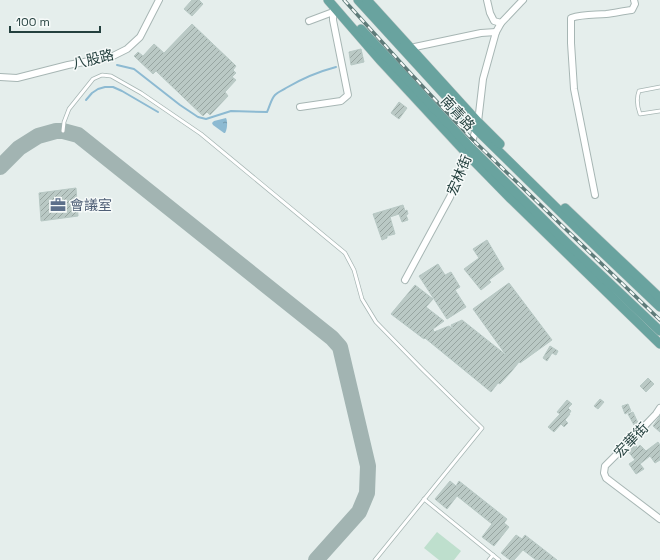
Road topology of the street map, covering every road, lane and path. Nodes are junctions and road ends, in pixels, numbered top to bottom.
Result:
1 (159, 0) edge
2 (358, 0) edge
3 (367, 0) edge
4 (487, 0) edge
5 (634, 0) edge
6 (519, 1) edge
7 (332, 5) edge
8 (310, 21) dead end
9 (501, 23) junction
10 (496, 32) junction
11 (410, 48) junction
12 (0, 77) edge
13 (660, 87) edge
14 (300, 107) dead end
15 (660, 111) edge
16 (477, 126) junction
17 (63, 131) dead end
18 (470, 151) junction
19 (534, 179) junction
20 (595, 195) dead end
21 (511, 199) junction
22 (579, 230) junction
23 (566, 242) junction
24 (405, 280) dead end
25 (660, 298) edge
26 (660, 307) edge
27 (660, 331) edge
28 (660, 344) edge
29 (660, 408) edge
30 (424, 499) junction
31 (660, 519) edge
32 (493, 555) junction
33 (375, 560) edge
34 (489, 560) edge
35 (499, 560) edge

1 - 12 street, 八股路
2 - 16 main road, 南青路
3 - 11 main road
4 - 9 street
5 - 20 street
6 - 9 street, 宏林街
7 - 8 street
7 - 14 street
7 - 18 main road
9 - 10 street, 宏林街
10 - 11 street
10 - 16 street, 宏林街
11 - 16 main road
13 - 15 lane
16 - 18 street, 宏林街
16 - 19 main road
16 - 22 main road, 南青路
17 - 30 lane
18 - 21 main road
18 - 23 main road, 南青路
18 - 24 street, 宏林街
19 - 22 main road, 南青路
19 - 25 main road
21 - 23 main road, 南青路
21 - 28 main road
22 - 26 main road, 南青路
23 - 27 main road, 南青路
29 - 31 street, 宏華街
30 - 32 lane
30 - 33 lane
32 - 34 lane
32 - 35 lane

